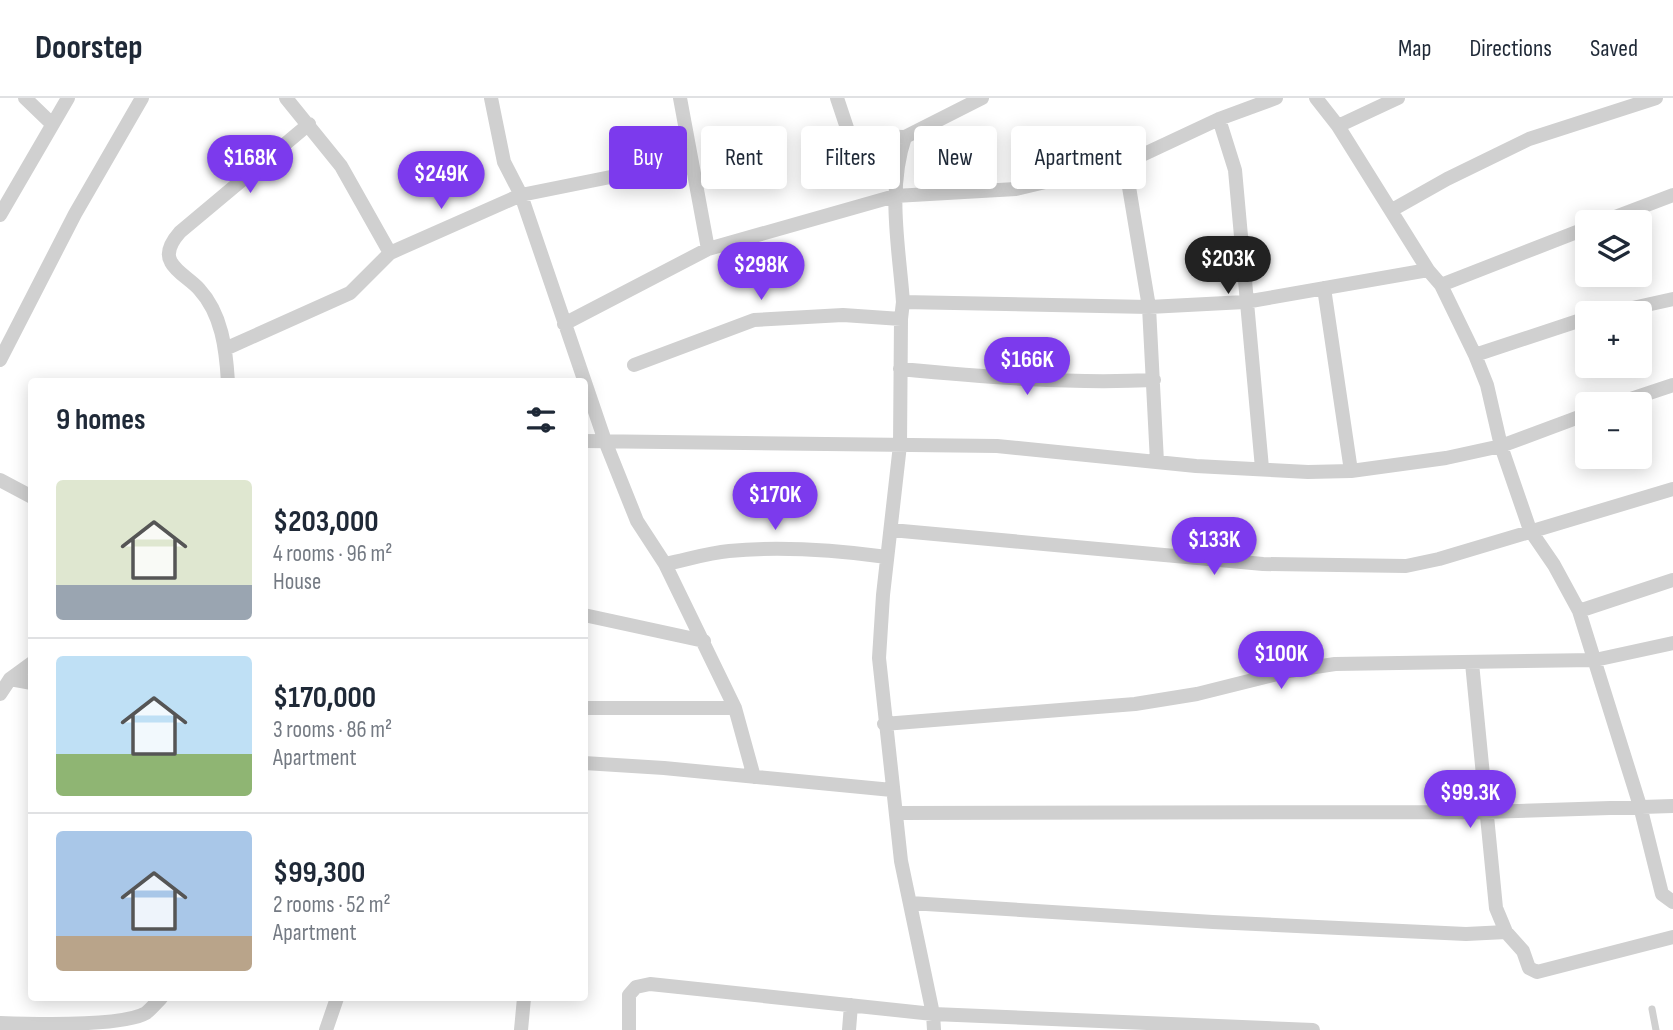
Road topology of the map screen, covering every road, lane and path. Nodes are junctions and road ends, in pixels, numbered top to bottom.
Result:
1 (25, 98) edge
2 (68, 98) edge
3 (142, 98) edge
4 (286, 98) edge
5 (491, 98) edge
6 (680, 98) edge
7 (837, 98) edge
8 (982, 98) edge
9 (1276, 98) edge
10 (1316, 98) edge
11 (1398, 98) edge
12 (1656, 98) edge
13 (1219, 119) junction
14 (52, 124) junction
15 (309, 124) junction
16 (1338, 126) junction
17 (905, 136) junction
18 (1146, 153) edge
19 (690, 161) junction
20 (1016, 189) edge
21 (1129, 189) edge
22 (521, 195) junction
23 (1673, 195) edge
24 (895, 196) junction
25 (1392, 210) junction
26 (1634, 210) edge
27 (0, 215) edge
28 (1575, 233) edge
29 (708, 249) junction
30 (390, 253) junction
31 (1427, 270) junction
32 (1441, 285) junction
33 (1324, 288) junction
34 (1673, 299) edge
35 (903, 302) junction
36 (1245, 302) junction
37 (1652, 304) edge
38 (1149, 307) junction
39 (901, 319) junction
40 (1575, 322) edge
41 (565, 324) junction
42 (225, 349) junction
43 (1475, 355) junction
44 (0, 360) edge
45 (634, 365) dead end
46 (900, 369) junction
47 (228, 378) edge
48 (583, 378) edge
49 (1154, 380) junction
50 (1673, 385) edge
51 (588, 391) edge
52 (1652, 392) edge
53 (1575, 419) edge
54 (588, 441) edge
55 (605, 441) junction
56 (900, 445) junction
57 (1502, 446) junction
58 (1157, 462) junction
59 (1262, 468) junction
60 (1352, 471) junction
61 (0, 480) edge
62 (1673, 489) edge
63 (28, 496) edge
64 (891, 530) junction
65 (1530, 530) junction
66 (887, 557) junction
67 (665, 564) junction
68 (1673, 580) edge
69 (1579, 611) junction
70 (588, 616) edge
71 (704, 641) junction
72 (1673, 643) edge
73 (1595, 660) junction
74 (1472, 663) junction
75 (28, 666) edge
76 (10, 679) junction
77 (28, 681) edge
78 (0, 694) edge
79 (588, 708) edge
80 (735, 708) junction
81 (884, 724) junction
82 (588, 763) edge
83 (754, 776) junction
84 (892, 790) junction
85 (1640, 806) junction
86 (1673, 806) edge
87 (1486, 812) junction
88 (896, 813) junction
89 (1673, 902) edge
90 (910, 903) junction
91 (1506, 932) junction
92 (1673, 937) edge
93 (158, 1001) edge
94 (336, 1001) edge
95 (524, 1001) edge
96 (850, 1005) junction
97 (1652, 1009) dead end
98 (933, 1014) junction
99 (0, 1023) edge
100 (327, 1030) edge
101 (521, 1030) edge
102 (629, 1030) edge
103 (849, 1030) edge
104 (934, 1030) edge
105 (1313, 1030) edge
106 (1656, 1030) edge

1 - 14 street
2 - 14 street
3 - 44 street
4 - 15 street
5 - 22 street
6 - 19 street
7 - 17 street
8 - 17 street
9 - 13 street
10 - 16 street
11 - 16 street
12 - 25 street
13 - 18 street
13 - 36 street
14 - 27 street
15 - 30 street
15 - 42 street
16 - 25 street
17 - 24 street
19 - 22 street
19 - 29 street
20 - 24 street
21 - 38 street
22 - 30 street
22 - 41 street
23 - 26 street
24 - 29 street
24 - 35 street
25 - 31 street
28 - 32 street
29 - 41 street
30 - 42 street
31 - 32 street
31 - 33 street
32 - 43 street
33 - 36 street
33 - 60 street
34 - 37 street
35 - 38 street
35 - 39 street
36 - 38 street
36 - 59 street
38 - 49 street
39 - 45 street
39 - 46 street
40 - 43 street
41 - 48 street
42 - 47 street
43 - 57 street
46 - 49 street
46 - 56 street
49 - 58 street
50 - 52 street
51 - 55 street
53 - 57 street
54 - 55 street
55 - 56 street
55 - 67 street
56 - 58 street
56 - 64 street
57 - 60 street
57 - 65 street
58 - 59 street
59 - 60 street
61 - 63 street
62 - 65 street
64 - 65 street
64 - 66 street
65 - 69 street
66 - 67 street
66 - 81 street
67 - 71 street
68 - 69 street
69 - 73 street
70 - 71 street
71 - 80 street
72 - 73 street
73 - 74 street
73 - 85 street
74 - 81 street
74 - 87 street
75 - 76 street
76 - 77 street
76 - 78 street
79 - 80 street
80 - 83 street
81 - 84 street
82 - 83 street
83 - 84 street
84 - 88 street
85 - 86 street
85 - 87 street
85 - 89 street
87 - 88 street
87 - 91 street
88 - 90 street
90 - 91 street
90 - 98 street
91 - 92 street
93 - 99 street
94 - 100 street
95 - 101 street
96 - 98 street
96 - 102 street
96 - 103 street
97 - 106 lane
98 - 104 street
98 - 105 street

